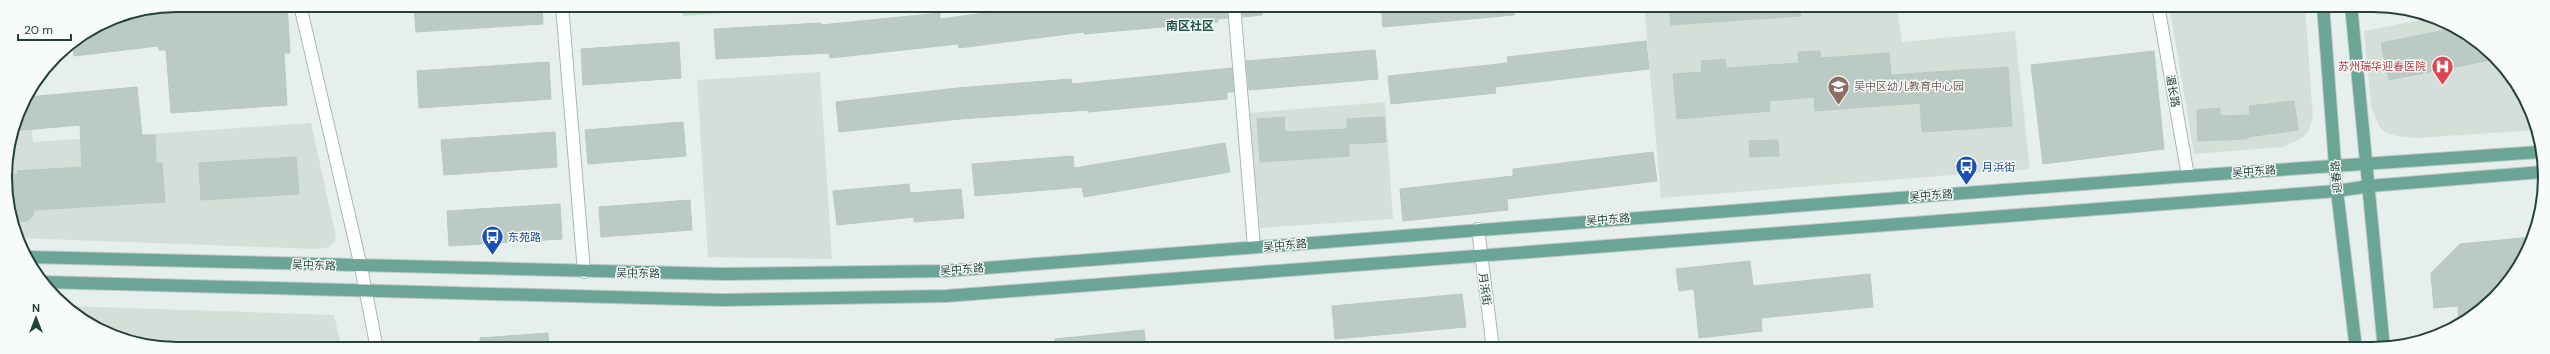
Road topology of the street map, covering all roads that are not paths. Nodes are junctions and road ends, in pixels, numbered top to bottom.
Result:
1 (302, 12) edge
2 (563, 12) edge
3 (1235, 12) edge
4 (2159, 12) edge
5 (2324, 12) edge
6 (2352, 12) edge
7 (2536, 152) edge
8 (2335, 165) junction
9 (2366, 165) junction
10 (2538, 172) edge
11 (2188, 176) junction
12 (2369, 186) junction
13 (2337, 191) junction
14 (1478, 229) junction
15 (1254, 247) junction
16 (1480, 254) junction
17 (32, 256) edge
18 (362, 267) junction
19 (584, 272) junction
20 (50, 282) edge
21 (365, 292) junction
22 (376, 342) edge
23 (1492, 342) edge
24 (2355, 342) edge
25 (2383, 342) edge

1 - 18 street
2 - 19 street
3 - 15 street
4 - 11 street, 湄长路
5 - 8 main road, 迎春路
6 - 9 main road
7 - 9 main road, 吴中东路
8 - 9 main road, 吴中东路
8 - 11 main road, 吴中东路
8 - 13 main road, 迎春路
9 - 12 main road
10 - 12 main road
11 - 14 main road, 吴中东路
12 - 13 main road
12 - 25 main road
13 - 16 main road
13 - 24 main road, 迎春路
14 - 15 main road, 吴中东路
14 - 16 street, 月浜街
15 - 19 main road, 吴中东路
16 - 21 main road
16 - 23 street, 月浜街
17 - 18 main road, 吴中东路
18 - 19 main road, 吴中东路
18 - 21 street
20 - 21 main road
21 - 22 street

